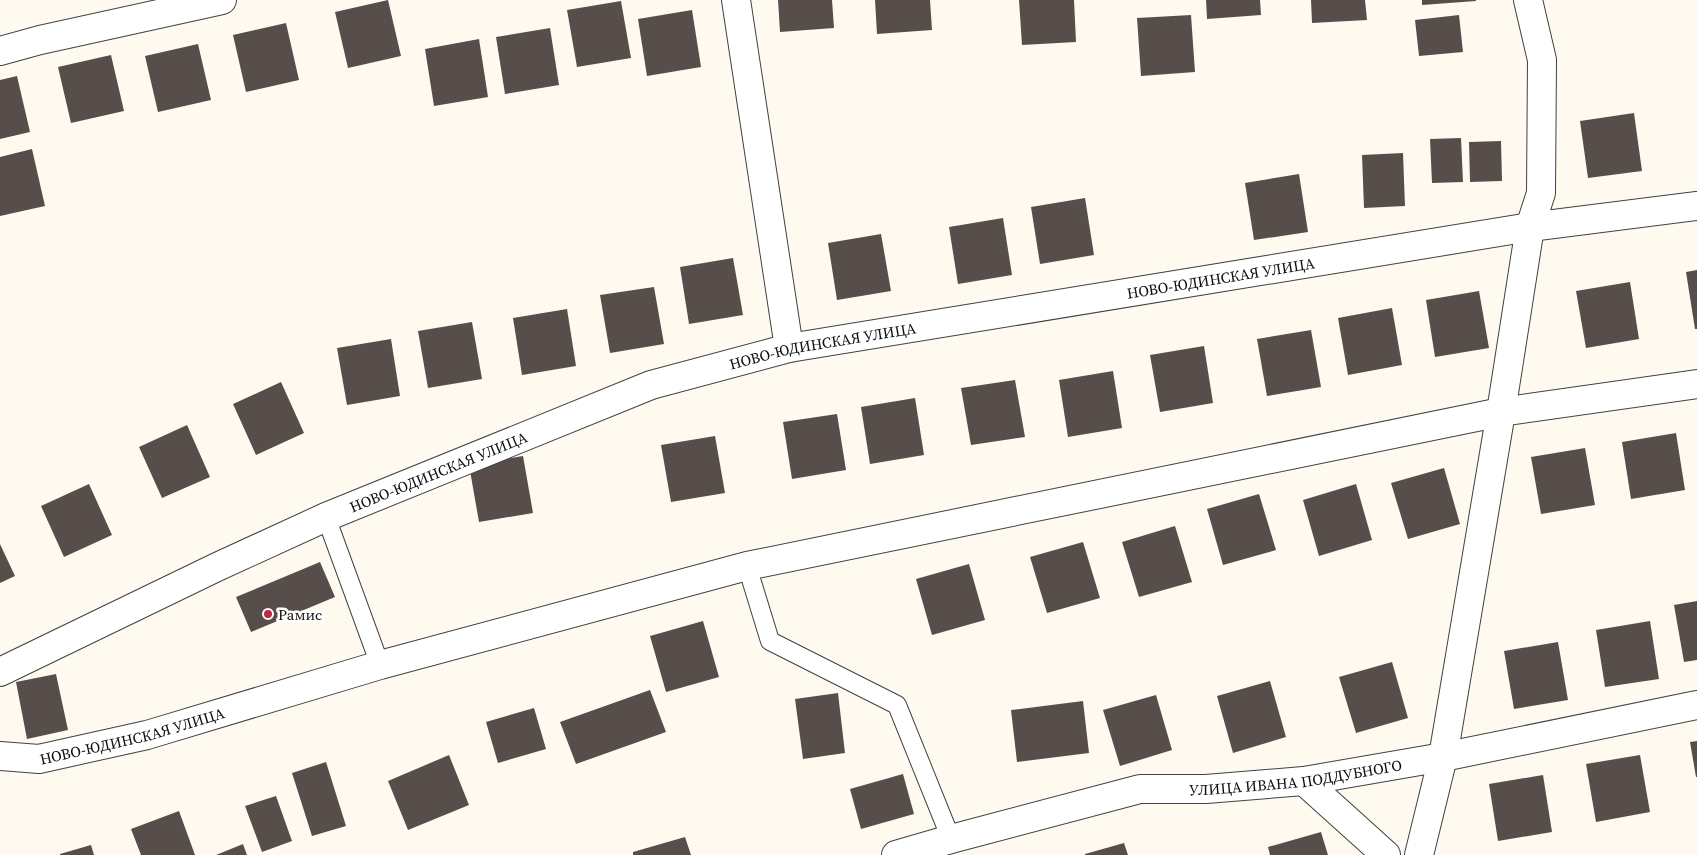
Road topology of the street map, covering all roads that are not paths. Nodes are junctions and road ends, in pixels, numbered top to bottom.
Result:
1 (222, 0) edge
2 (736, 0) edge
3 (1528, 0) edge
4 (0, 51) edge
5 (1697, 206) edge
6 (1530, 227) junction
7 (789, 348) junction
8 (1697, 384) edge
9 (1501, 412) junction
10 (326, 518) junction
11 (747, 566) junction
12 (380, 665) junction
13 (0, 672) edge
14 (1697, 704) edge
15 (0, 756) edge
16 (1443, 757) junction
17 (1304, 781) junction
18 (951, 839) junction
19 (896, 855) edge
20 (1386, 855) edge
21 (1420, 855) edge

1 - 4 street
2 - 7 street
3 - 6 street
5 - 6 street, НОВО-ЮДИНСКАЯ УЛИЦА
6 - 7 street, НОВО-ЮДИНСКАЯ УЛИЦА
6 - 9 street
7 - 10 street, НОВО-ЮДИНСКАЯ УЛИЦА
8 - 9 street, НОВО-ЮДИНСКАЯ УЛИЦА
9 - 11 street, НОВО-ЮДИНСКАЯ УЛИЦА
9 - 16 street
10 - 12 lane
10 - 13 street, НОВО-ЮДИНСКАЯ УЛИЦА
11 - 12 street, НОВО-ЮДИНСКАЯ УЛИЦА
11 - 18 lane
12 - 15 street, НОВО-ЮДИНСКАЯ УЛИЦА
14 - 16 street, УЛИЦА ИВАНА ПОДДУБНОГО
16 - 17 street, УЛИЦА ИВАНА ПОДДУБНОГО
16 - 21 street
17 - 18 street, УЛИЦА ИВАНА ПОДДУБНОГО
17 - 20 street
18 - 19 street, УЛИЦА ИВАНА ПОДДУБНОГО

